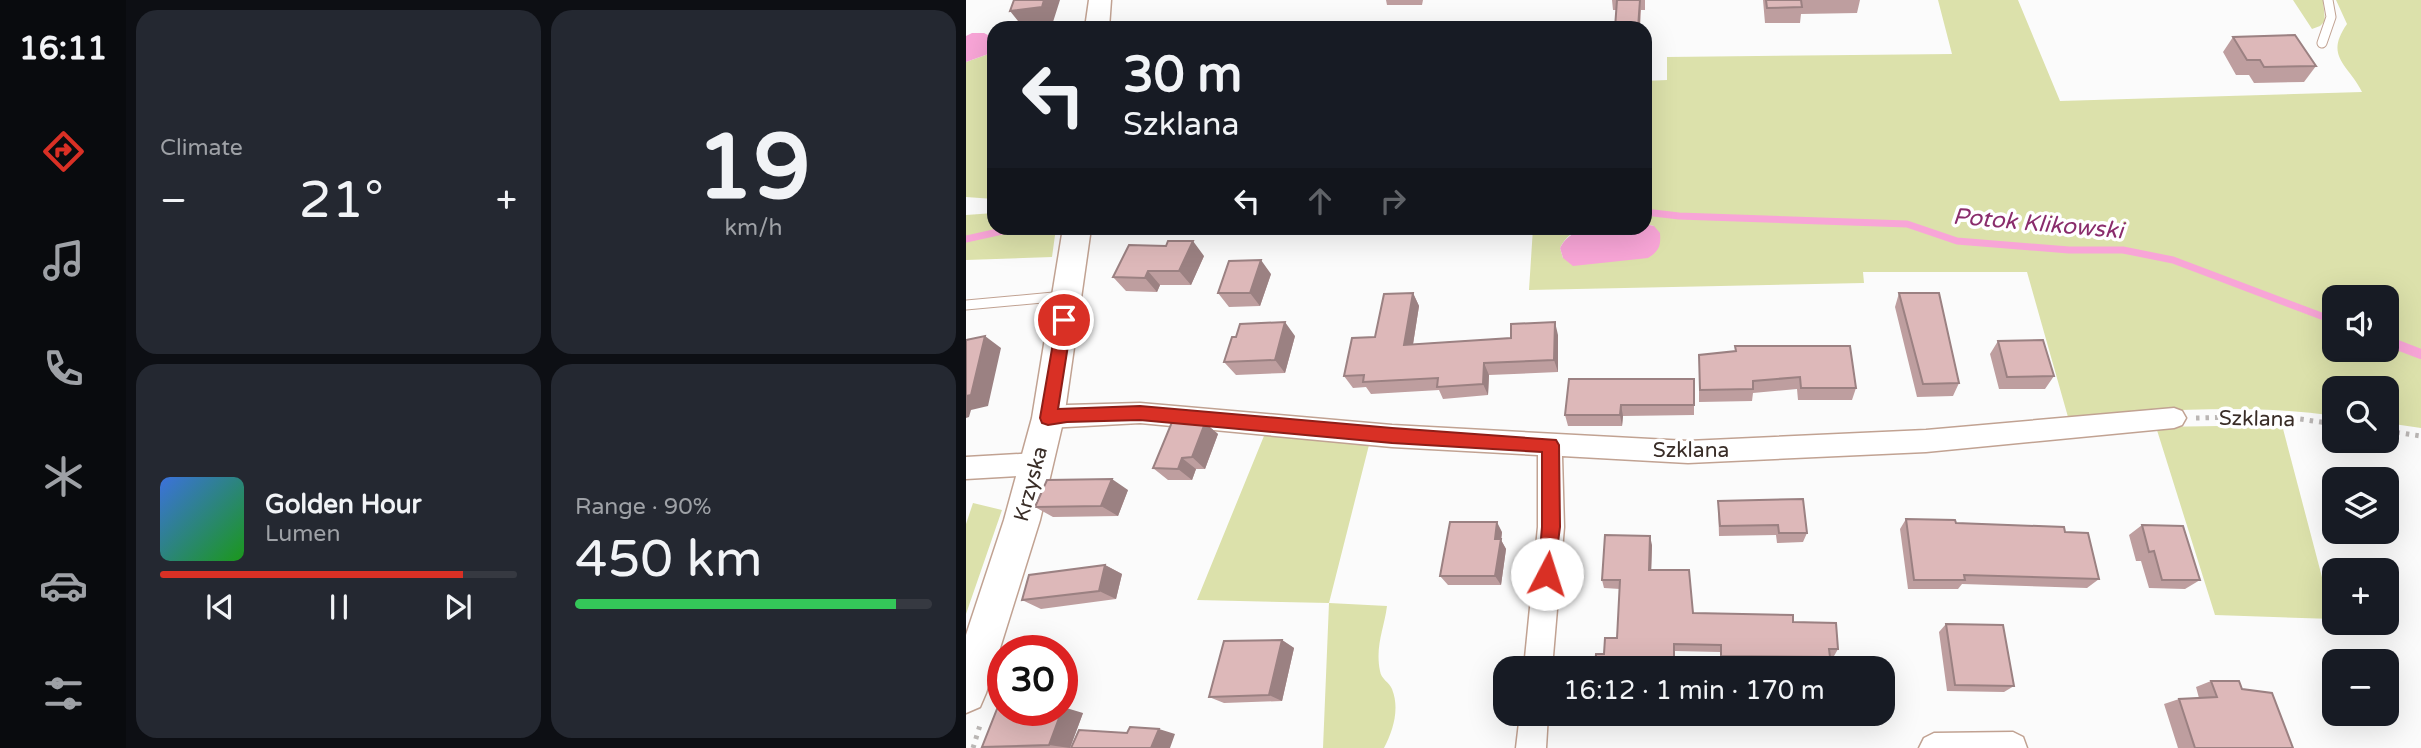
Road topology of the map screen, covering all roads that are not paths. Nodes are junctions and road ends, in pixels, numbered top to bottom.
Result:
1 (1100, 0) edge
2 (2328, 0) edge
3 (1098, 21) edge
4 (2322, 43) dead end
5 (1076, 235) edge
6 (1068, 296) junction
7 (966, 304) edge
8 (1048, 418) junction
9 (2174, 418) road end
10 (1550, 445) junction
11 (1036, 464) junction
12 (966, 468) edge
13 (1539, 656) edge
14 (966, 693) edge
15 (1533, 726) edge
16 (2013, 747) edge
17 (1531, 748) edge
18 (1934, 748) edge

1 - 3 street
2 - 4 lane
5 - 6 street, Krzyska
6 - 7 lane
6 - 8 street, Krzyska
8 - 10 street, Szklana
8 - 11 street, Krzyska
9 - 10 street, Szklana
10 - 13 street
11 - 12 street
11 - 14 street, Krzyska
15 - 17 street
16 - 18 street

